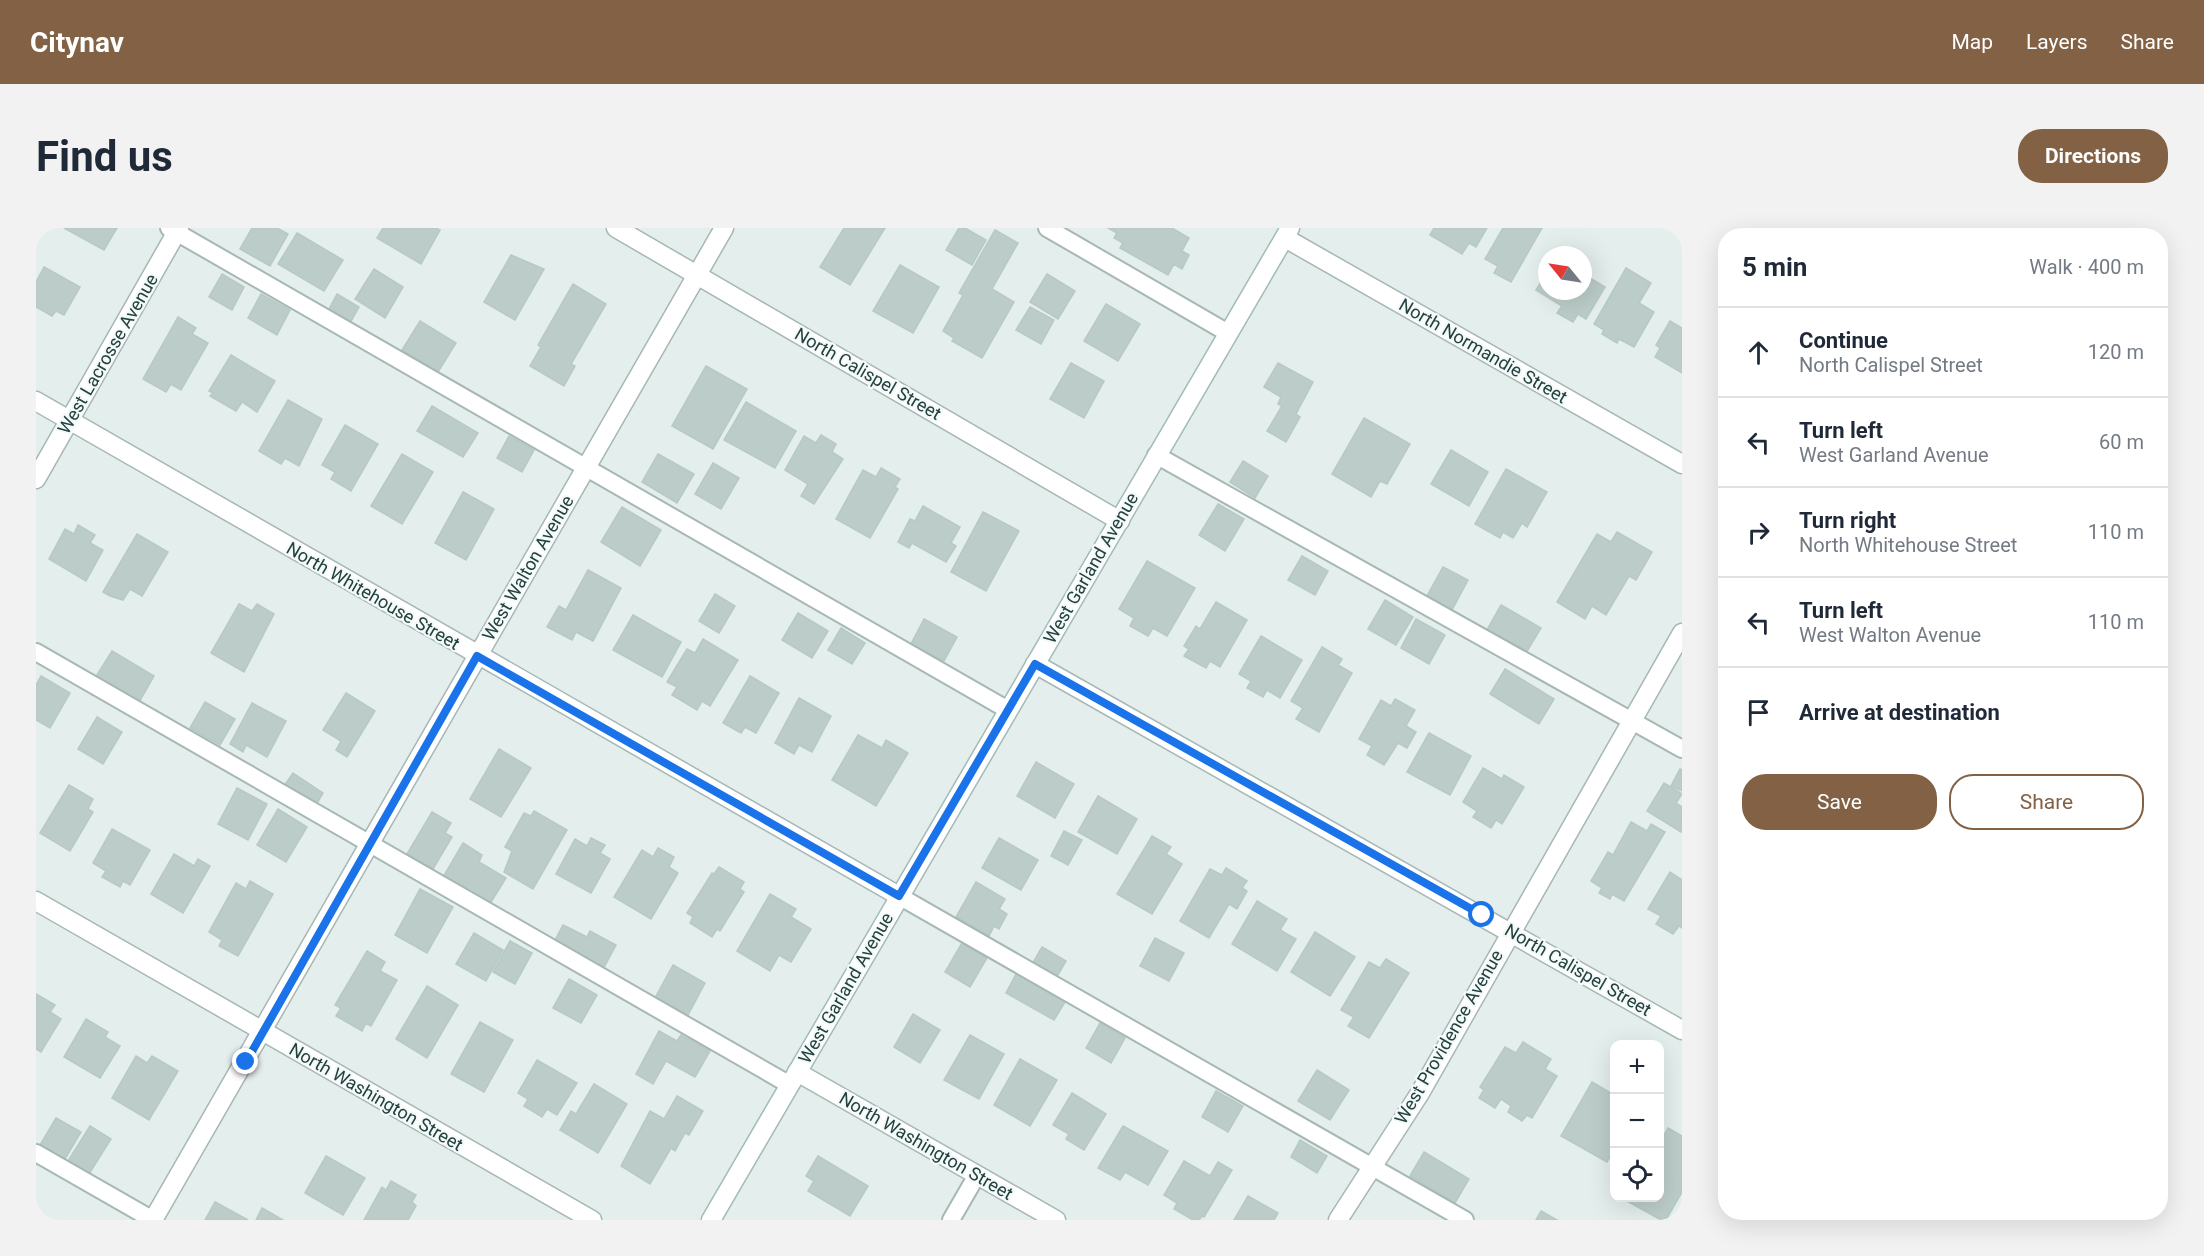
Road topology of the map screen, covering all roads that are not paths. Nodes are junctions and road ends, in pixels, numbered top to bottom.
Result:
1 (616, 228) edge
2 (724, 228) edge
3 (1047, 228) edge
4 (175, 229) edge
5 (1287, 233) edge
6 (698, 274) junction
7 (1228, 333) junction
8 (36, 401) edge
9 (70, 420) junction
10 (1156, 455) junction
11 (1682, 464) edge
12 (586, 467) junction
13 (36, 479) edge
14 (1120, 521) junction
15 (1682, 633) edge
16 (36, 652) edge
17 (477, 656) junction
18 (1035, 664) junction
19 (1008, 710) junction
20 (1632, 720) junction
21 (1682, 749) edge
22 (370, 844) junction
23 (899, 896) junction
24 (36, 901) edge
25 (1510, 931) junction
26 (1682, 1030) edge
27 (263, 1033) junction
28 (793, 1078) junction
29 (36, 1153) edge
30 (1372, 1167) junction
31 (977, 1175) junction
32 (153, 1220) edge
33 (592, 1220) edge
34 (711, 1220) edge
35 (951, 1220) edge
36 (1056, 1220) edge
37 (1338, 1220) edge
38 (1465, 1220) edge

1 - 6 street, North Calispel Street
2 - 6 street, West Walton Avenue
3 - 7 lane
4 - 9 street, West Lacrosse Avenue
4 - 12 lane
5 - 7 street, West Garland Avenue
5 - 11 street, North Normandie Street
6 - 12 street, West Walton Avenue
6 - 14 street, North Calispel Street
7 - 10 street, West Garland Avenue
8 - 9 street, North Whitehouse Street
9 - 13 street, West Lacrosse Avenue
9 - 17 street, North Whitehouse Street
10 - 14 street, West Garland Avenue
10 - 20 lane
12 - 17 street, West Walton Avenue
12 - 19 lane
14 - 18 street, West Garland Avenue
15 - 20 street, West Providence Avenue
16 - 22 lane
17 - 22 street, West Walton Avenue
17 - 23 street, North Whitehouse Street
18 - 19 street, West Garland Avenue
18 - 25 street, North Calispel Street
19 - 23 street, West Garland Avenue
20 - 21 lane
20 - 25 street, West Providence Avenue
22 - 27 street, West Walton Avenue
22 - 28 lane
23 - 28 street, West Garland Avenue
23 - 30 lane
24 - 27 street, North Washington Street
25 - 26 street, North Calispel Street
25 - 30 street, West Providence Avenue
27 - 32 street, West Walton Avenue
27 - 33 street, North Washington Street
28 - 31 street, North Washington Street
28 - 34 street, West Garland Avenue
29 - 32 lane
30 - 37 street, West Providence Avenue
30 - 38 lane
31 - 35 lane
31 - 36 street, North Washington Street

